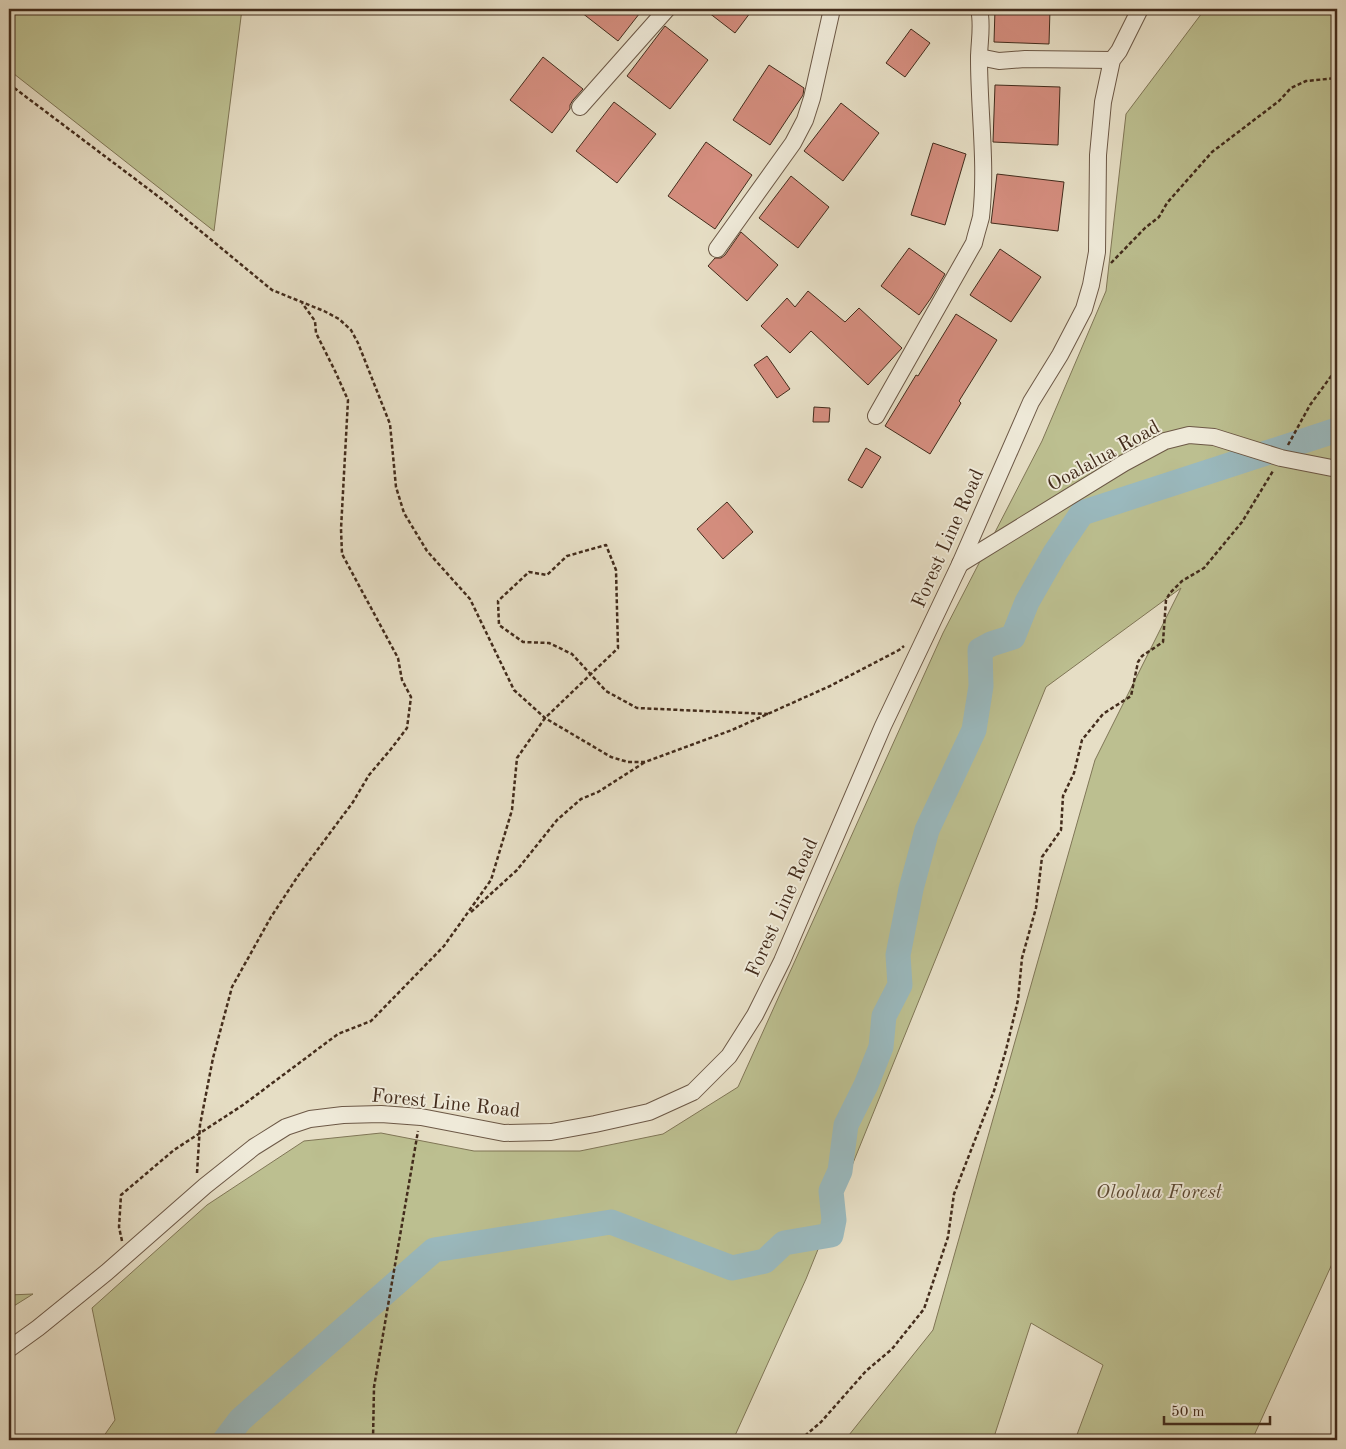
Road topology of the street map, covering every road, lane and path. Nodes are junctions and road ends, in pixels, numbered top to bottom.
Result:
1 (667, 9) edge
2 (832, 9) edge
3 (979, 9) edge
4 (1140, 9) edge
5 (979, 57) junction
6 (1112, 60) junction
7 (1337, 78) edge
8 (9, 84) edge
9 (580, 107) dead end
10 (717, 249) dead end
11 (1111, 263) dead end
12 (300, 302) junction
13 (1337, 368) edge
14 (876, 416) dead end
15 (1281, 458) junction
16 (1337, 469) edge
17 (960, 564) junction
18 (905, 645) dead end
19 (590, 675) junction
20 (768, 714) junction
21 (545, 718) junction
22 (645, 762) junction
23 (466, 916) junction
24 (421, 1118) junction
25 (200, 1132) junction
26 (196, 1195) junction
27 (125, 1257) junction
28 (9, 1349) edge
29 (373, 1440) edge
30 (800, 1440) edge

1 - 9 street
2 - 10 street
3 - 5 street
4 - 6 street, Forest Line Road
5 - 6 street
5 - 14 street
6 - 17 street, Forest Line Road
7 - 11 path
8 - 12 path
12 - 21 path
12 - 25 path
13 - 15 path
15 - 16 street, Ooalalua Road
15 - 17 street, Ooalalua Road
15 - 30 path
17 - 24 street, Forest Line Road
18 - 20 path
19 - 19 path
19 - 20 path
19 - 21 path
20 - 22 path
21 - 22 path
21 - 23 path
22 - 23 path
23 - 25 path
24 - 26 street, Forest Line Road
24 - 29 path
25 - 26 path
25 - 27 path
26 - 27 street, Forest Line Road
27 - 28 street, Forest Line Road

